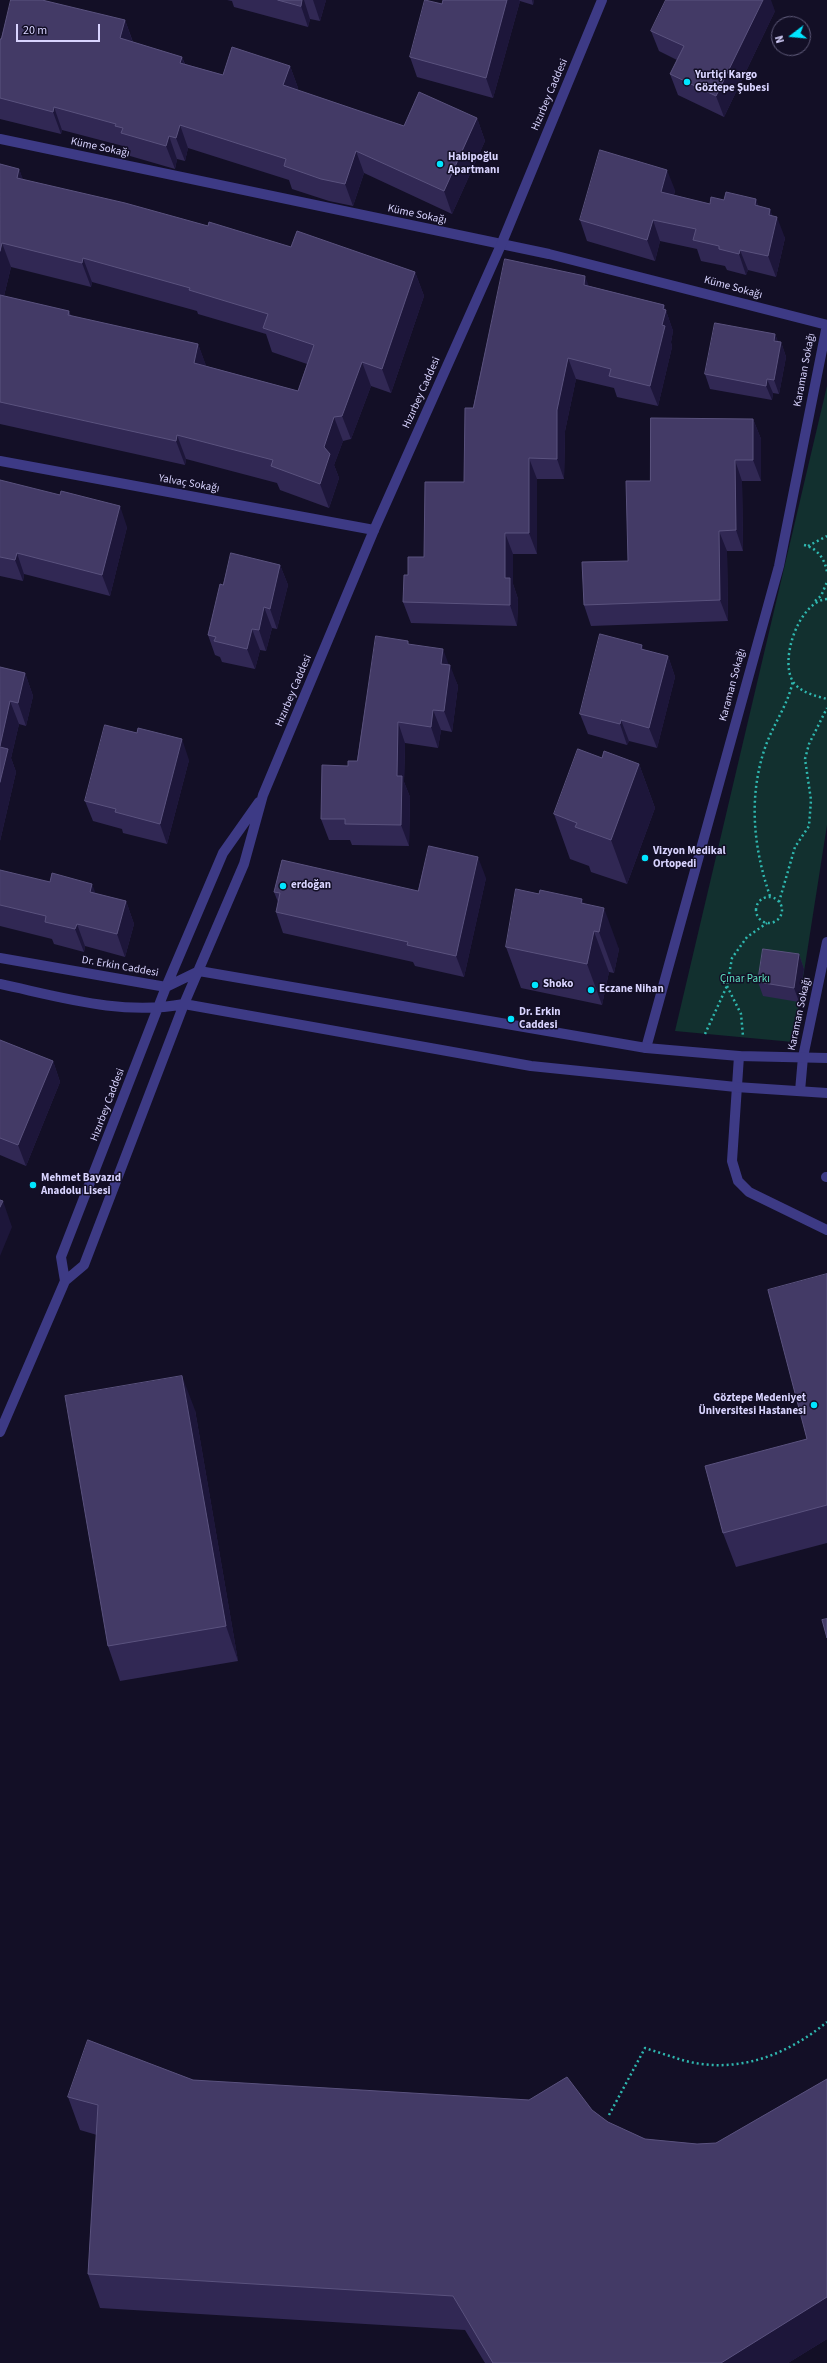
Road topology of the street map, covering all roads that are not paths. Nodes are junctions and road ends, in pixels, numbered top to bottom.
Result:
1 (602, 0) edge
2 (0, 139) edge
3 (501, 245) junction
4 (827, 325) edge
5 (0, 461) edge
6 (374, 530) junction
7 (263, 795) junction
8 (827, 942) edge
9 (0, 958) edge
10 (199, 971) junction
11 (0, 984) edge
12 (166, 987) junction
13 (184, 1004) junction
14 (158, 1009) junction
15 (646, 1048) junction
16 (739, 1056) junction
17 (803, 1057) junction
18 (827, 1058) edge
19 (736, 1087) junction
20 (800, 1091) junction
21 (827, 1093) edge
22 (827, 1230) edge
23 (65, 1281) junction
24 (0, 1432) edge

1 - 3 street, Hızırbey Caddesi
2 - 3 street, Küme Sokağı
3 - 4 street, Küme Sokağı
3 - 6 street, Hızırbey Caddesi
4 - 15 street, Karaman Sokağı
5 - 6 street, Yalvaç Sokağı
6 - 7 street, Hızırbey Caddesi
7 - 10 street, Hızırbey Caddesi
7 - 12 street, Hızırbey Caddesi
8 - 17 street, Karaman Sokağı
9 - 12 street, Dr. Erkin Caddesi
10 - 12 street, Dr. Erkin Caddesi
10 - 13 street, Hızırbey Caddesi
10 - 15 street
11 - 14 street
12 - 14 street, Hızırbey Caddesi
13 - 14 street
13 - 19 street
13 - 23 street, Hızırbey Caddesi
14 - 23 street, Hızırbey Caddesi
15 - 16 street
16 - 17 street
16 - 19 street
17 - 18 street
17 - 20 street, Karaman Sokağı
19 - 20 street
19 - 22 street
20 - 21 street
23 - 24 street

